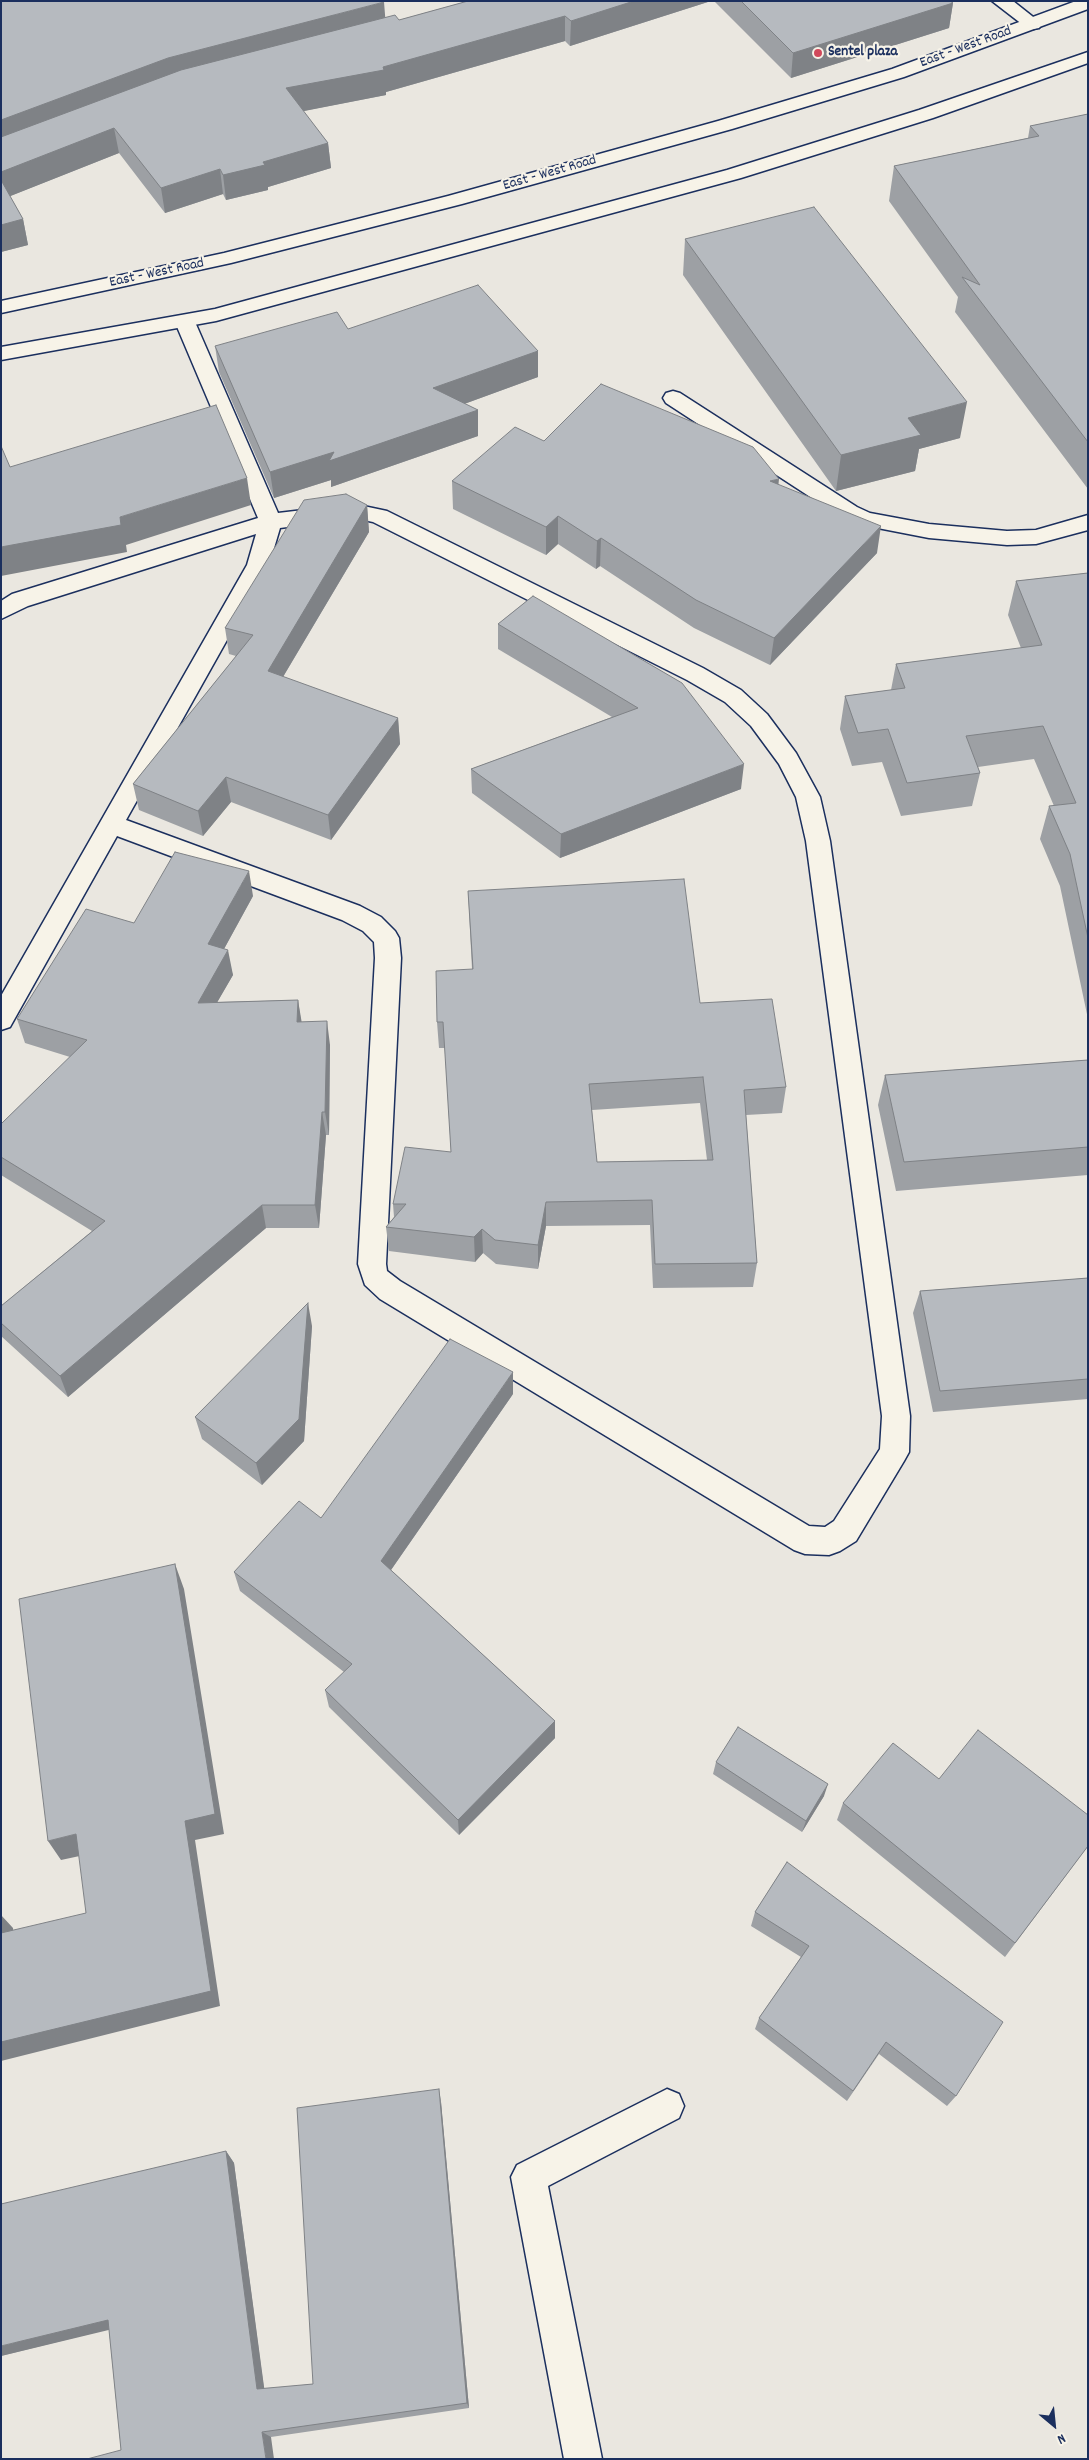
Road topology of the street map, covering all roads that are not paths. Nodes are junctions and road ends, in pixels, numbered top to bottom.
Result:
1 (1001, 1) edge
2 (1088, 3) edge
3 (1033, 24) junction
4 (1088, 57) edge
5 (1, 307) edge
6 (185, 322) junction
7 (1, 354) edge
8 (673, 398) dead end
9 (271, 522) junction
10 (1088, 522) edge
11 (1, 611) edge
12 (112, 824) junction
13 (1, 1020) edge
14 (667, 2106) dead end
15 (583, 2459) edge

1 - 3 main road
2 - 3 main road, East - West Road
3 - 5 main road, East - West Road
4 - 6 main road
6 - 7 main road
6 - 9 main road
8 - 10 main road
9 - 11 main road
9 - 12 main road
9 - 12 main road
12 - 13 main road
14 - 15 main road

